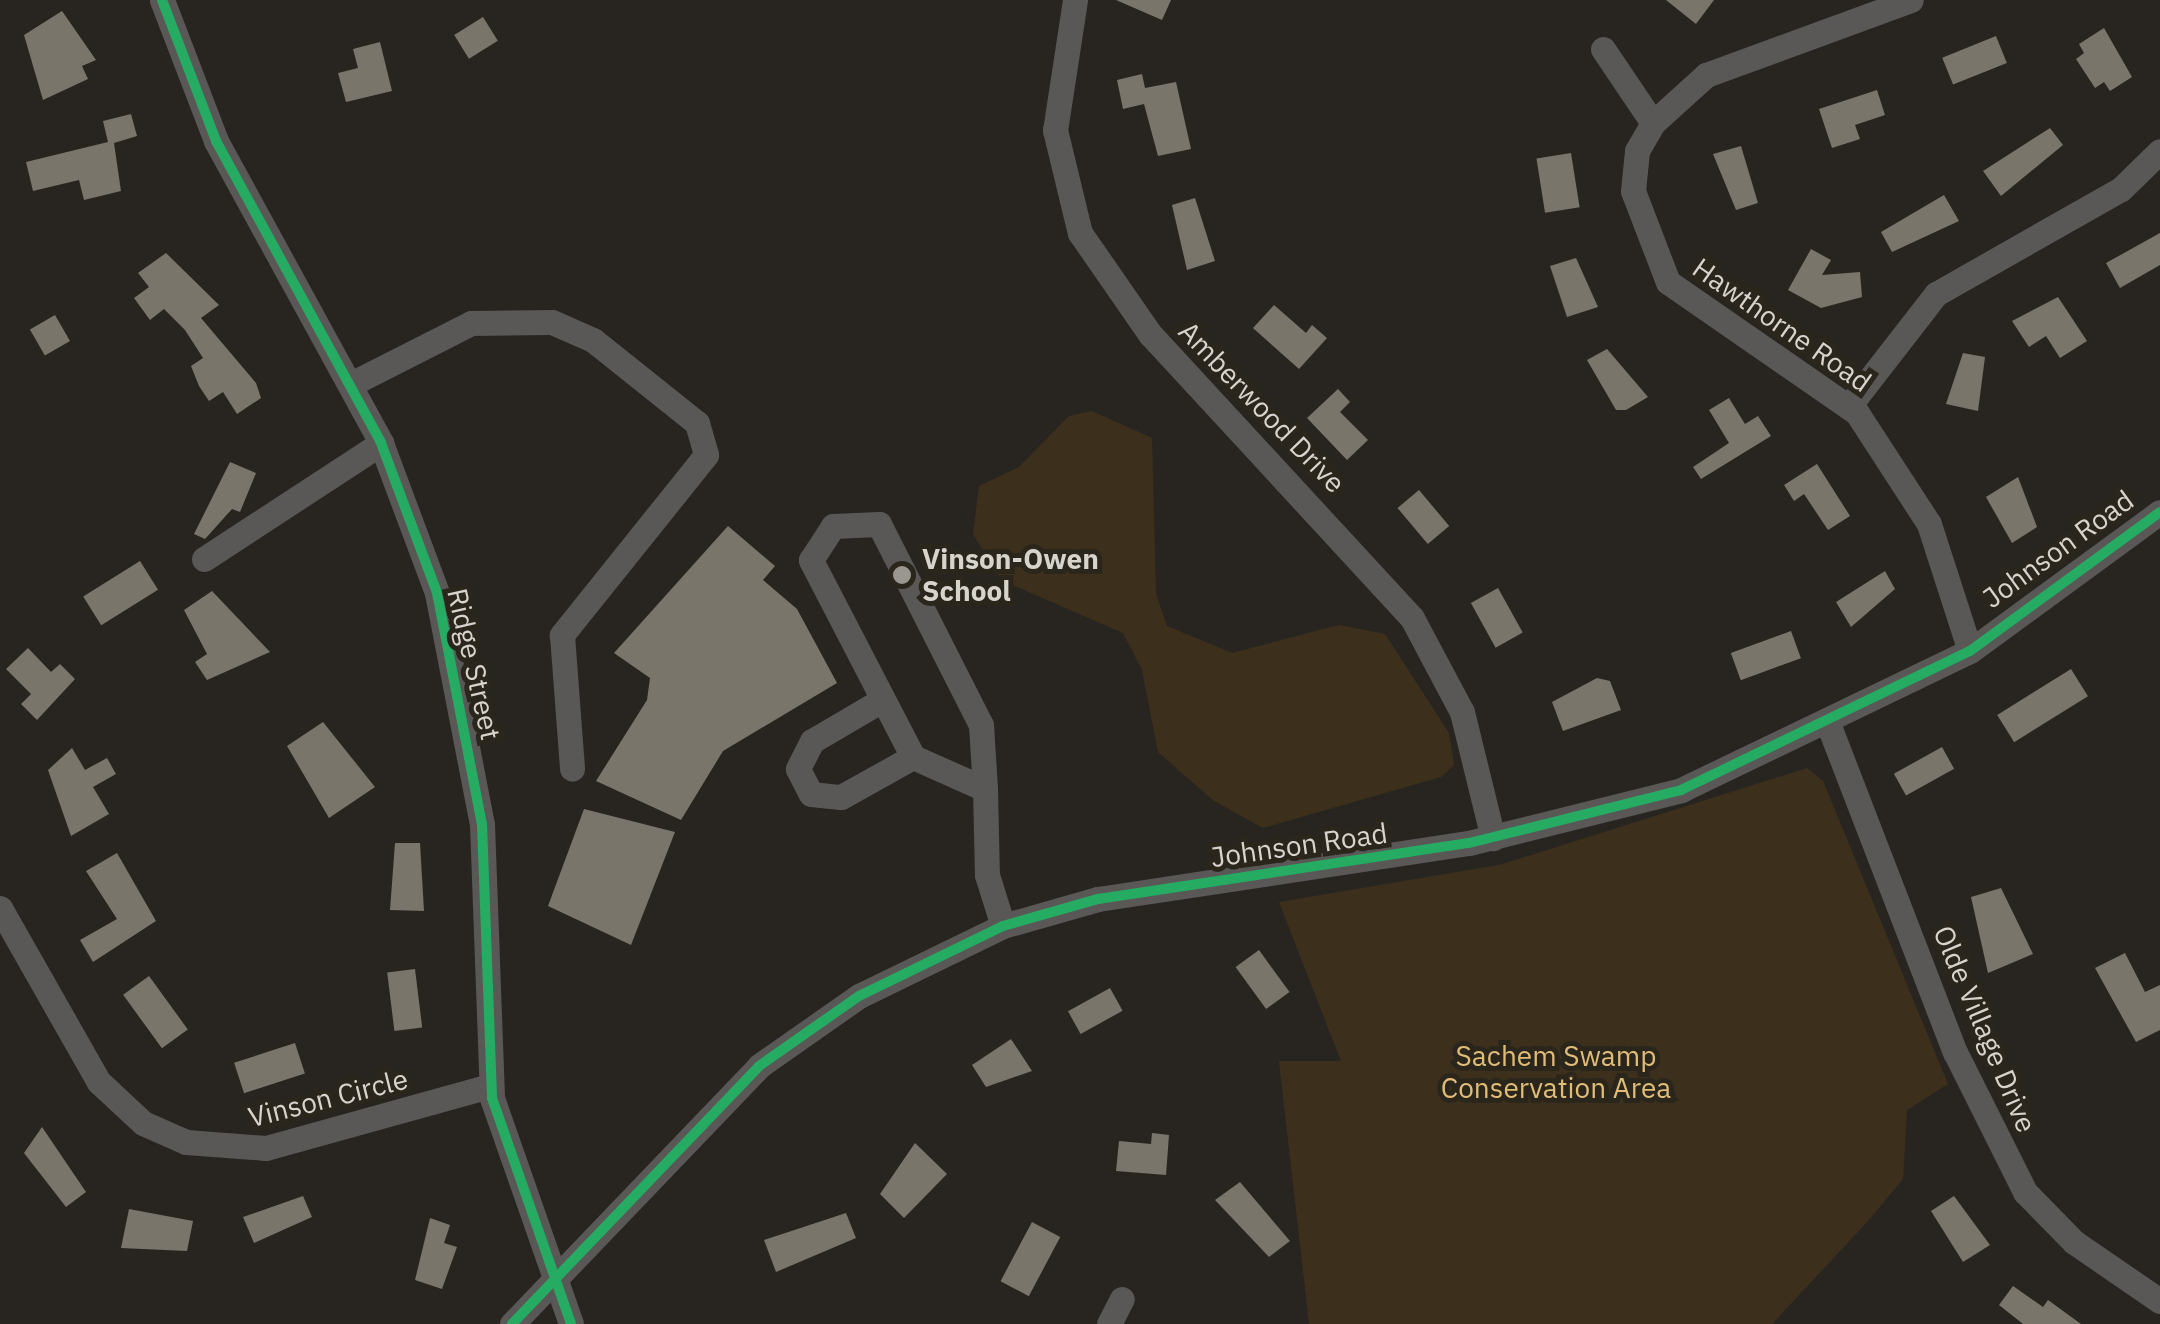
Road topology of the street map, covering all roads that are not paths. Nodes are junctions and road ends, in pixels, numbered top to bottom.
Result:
1 (162, 0) edge
2 (1075, 0) edge
3 (1911, 0) edge
4 (1603, 49) dead end
5 (1652, 123) junction
6 (2160, 151) edge
7 (351, 384) junction
8 (1849, 406) junction
9 (381, 443) junction
10 (2160, 512) edge
11 (204, 559) dead end
12 (1970, 651) junction
13 (882, 700) junction
14 (1829, 726) junction
15 (913, 757) junction
16 (572, 769) dead end
17 (985, 789) junction
18 (1493, 838) junction
19 (0, 908) edge
20 (1003, 926) junction
21 (490, 1086) junction
22 (552, 1280) junction
23 (1122, 1299) dead end
24 (2160, 1301) edge
25 (512, 1324) edge
26 (571, 1324) edge
27 (1109, 1324) edge

1 - 7 street, Ridge Street
2 - 18 street, Amberwood Drive
3 - 5 street
4 - 5 street
5 - 8 street, Hawthorne Road
6 - 8 street
7 - 9 street, Ridge Street
7 - 16 street
8 - 12 street, Hawthorne Road
9 - 11 street
9 - 21 street, Ridge Street
10 - 12 street, Johnson Road
12 - 14 street, Johnson Road
13 - 15 street
13 - 15 street
13 - 17 street
14 - 18 street, Johnson Road
14 - 24 street, Olde Village Drive
15 - 17 street
17 - 20 street
18 - 20 street, Johnson Road
19 - 21 street, Vinson Circle
20 - 22 street, Johnson Road
21 - 22 street, Ridge Street
22 - 25 street, Johnson Road
22 - 26 street, Ridge Street
23 - 27 street

